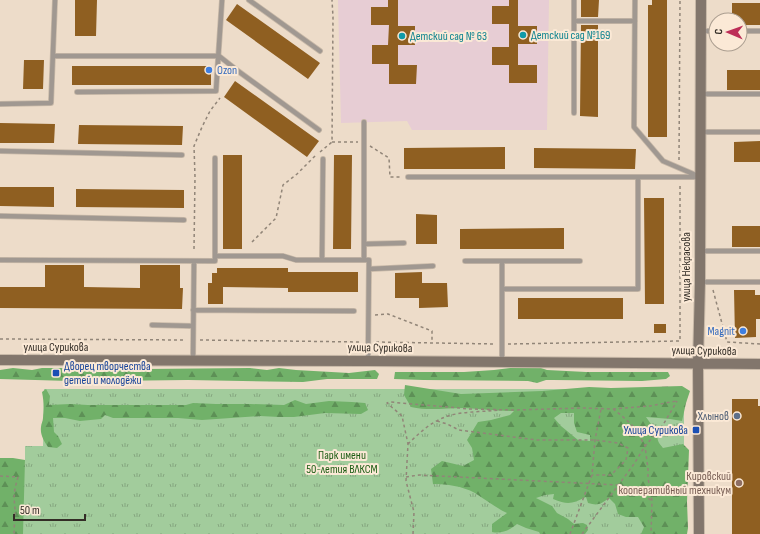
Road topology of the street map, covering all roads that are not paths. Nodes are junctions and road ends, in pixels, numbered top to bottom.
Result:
1 (55, 0) edge
2 (222, 0) edge
3 (249, 0) edge
4 (574, 0) edge
5 (635, 0) edge
6 (701, 0) edge
7 (574, 21) junction
8 (635, 21) junction
9 (701, 31) junction
10 (708, 31) edge
11 (748, 31) edge
12 (760, 31) edge
13 (320, 51) dead end
14 (53, 56) junction
15 (219, 56) junction
16 (77, 92) dead end
17 (701, 94) junction
18 (760, 94) edge
19 (0, 104) edge
20 (574, 113) dead end
21 (364, 122) dead end
22 (319, 130) dead end
23 (700, 132) junction
24 (760, 132) edge
25 (0, 151) edge
26 (182, 155) dead end
27 (215, 158) dead end
28 (323, 159) dead end
29 (700, 176) junction
30 (408, 177) road end
31 (638, 177) junction
32 (0, 216) edge
33 (184, 220) dead end
34 (404, 243) dead end
35 (364, 244) junction
36 (700, 251) junction
37 (760, 251) edge
38 (215, 256) junction
39 (0, 260) edge
40 (322, 260) junction
41 (364, 260) junction
42 (194, 261) junction
43 (465, 261) dead end
44 (502, 261) junction
45 (580, 261) dead end
46 (433, 266) dead end
47 (369, 269) junction
48 (700, 282) junction
49 (760, 282) edge
50 (502, 289) junction
51 (193, 310) junction
52 (354, 311) dead end
53 (152, 325) dead end
54 (193, 326) junction
55 (0, 360) edge
56 (193, 361) junction
57 (368, 361) junction
58 (502, 363) junction
59 (698, 364) junction
60 (760, 364) edge
61 (699, 534) edge

1 - 14 lane
2 - 15 lane
3 - 13 lane
4 - 7 lane
5 - 8 lane
6 - 9 street, улица Некрасова
7 - 8 lane
7 - 20 lane
8 - 29 lane
9 - 10 lane
9 - 17 street, улица Некрасова
11 - 12 lane
14 - 15 lane
14 - 19 lane
15 - 16 lane
15 - 22 lane
17 - 18 lane
17 - 23 street, улица Некрасова
21 - 35 lane
23 - 24 lane
23 - 29 street, улица Некрасова
25 - 26 lane
27 - 38 lane
28 - 40 lane
29 - 31 lane
29 - 36 street, улица Некрасова
30 - 31 lane
31 - 50 lane
32 - 33 lane
34 - 35 lane
35 - 41 lane
36 - 37 lane
36 - 48 street, улица Некрасова
38 - 40 lane
38 - 42 lane
39 - 42 lane
40 - 41 lane
41 - 47 lane
42 - 51 lane
43 - 44 lane
44 - 45 lane
44 - 50 lane
46 - 47 lane
47 - 57 lane
48 - 49 lane
48 - 59 street, улица Некрасова
50 - 58 lane
51 - 52 lane
51 - 54 lane
53 - 54 lane
54 - 56 lane
55 - 56 street, улица Сурикова
56 - 57 street, улица Сурикова
57 - 58 street, улица Сурикова
58 - 59 street, улица Сурикова
59 - 60 street, улица Сурикова
59 - 61 street, улица Некрасова

